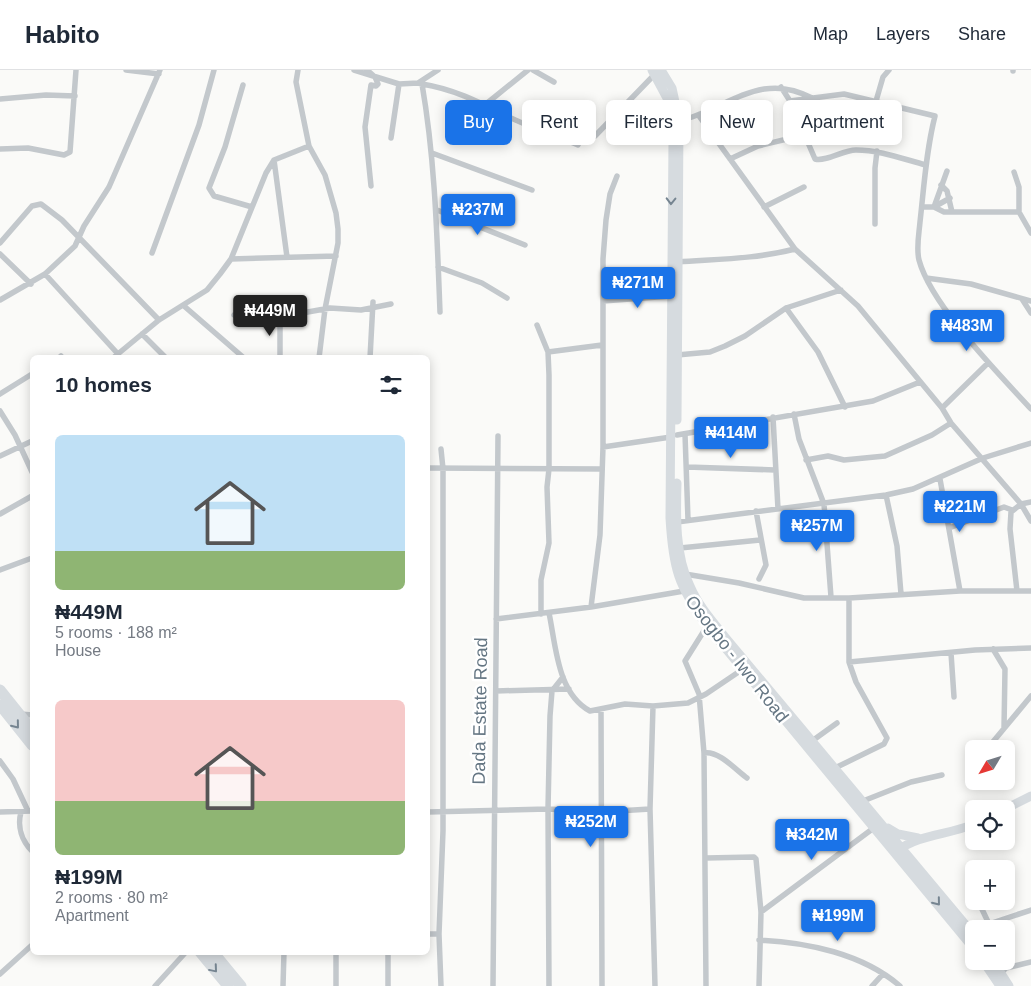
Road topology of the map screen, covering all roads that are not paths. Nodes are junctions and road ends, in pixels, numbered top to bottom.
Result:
1 (76, 70) edge
2 (126, 70) edge
3 (214, 70) edge
4 (298, 70) edge
5 (354, 70) edge
6 (367, 70) edge
7 (438, 70) edge
8 (528, 70) edge
9 (533, 70) edge
10 (889, 70) edge
11 (656, 71) edge
12 (159, 72) edge
13 (375, 77) junction
14 (554, 82) dead end
15 (420, 83) junction
16 (399, 84) junction
17 (243, 85) dead end
18 (780, 87) junction
19 (75, 96) junction
20 (812, 98) junction
21 (0, 99) edge
22 (477, 100) edge
23 (491, 100) edge
24 (675, 100) edge
25 (789, 100) edge
26 (797, 100) edge
27 (871, 100) edge
28 (876, 100) edge
29 (902, 108) edge
30 (699, 116) junction
31 (691, 118) edge
32 (596, 135) edge
33 (391, 138) dead end
34 (783, 140) edge
35 (679, 145) edge
36 (808, 145) edge
37 (309, 146) junction
38 (0, 149) edge
39 (877, 151) junction
40 (432, 153) junction
41 (730, 159) junction
42 (274, 160) junction
43 (926, 165) junction
44 (947, 171) dead end
45 (1014, 172) dead end
46 (617, 176) dead end
47 (941, 185) junction
48 (371, 186) dead end
49 (804, 187) dead end
50 (532, 190) dead end
51 (950, 198) junction
52 (922, 206) junction
53 (252, 207) junction
54 (764, 207) junction
55 (934, 207) junction
56 (436, 210) junction
57 (952, 212) junction
58 (1019, 212) junction
59 (875, 224) dead end
60 (1031, 233) edge
61 (78, 237) junction
62 (0, 243) edge
63 (525, 245) dead end
64 (794, 249) junction
65 (152, 253) dead end
66 (0, 254) edge
67 (336, 256) junction
68 (287, 257) junction
69 (231, 259) junction
70 (678, 262) junction
71 (438, 267) junction
72 (44, 274) junction
73 (926, 278) junction
74 (31, 284) junction
75 (841, 290) junction
76 (671, 296) junction
77 (507, 298) dead end
78 (1022, 299) junction
79 (0, 300) edge
80 (603, 301) junction
81 (1031, 301) edge
82 (391, 304) dead end
83 (373, 305) junction
84 (184, 306) junction
85 (786, 308) junction
86 (325, 309) junction
87 (440, 312) dead end
88 (1031, 313) edge
89 (234, 315) dead end
90 (280, 317) junction
91 (159, 320) junction
92 (537, 326) dead end
93 (142, 334) junction
94 (602, 345) junction
95 (548, 352) junction
96 (115, 355) edge
97 (117, 355) edge
98 (163, 355) edge
99 (241, 355) edge
100 (280, 355) edge
101 (319, 355) edge
102 (370, 355) edge
103 (678, 355) junction
104 (988, 363) junction
105 (30, 375) edge
106 (920, 382) junction
107 (0, 394) edge
108 (845, 407) junction
109 (942, 408) junction
110 (1031, 409) edge
111 (0, 411) edge
112 (794, 414) junction
113 (773, 417) junction
114 (951, 423) junction
115 (498, 436) dead end
116 (678, 436) junction
117 (30, 442) edge
118 (1031, 443) edge
119 (20, 446) junction
120 (603, 447) junction
121 (441, 449) dead end
122 (0, 456) edge
123 (983, 458) junction
124 (806, 460) junction
125 (30, 468) edge
126 (430, 468) edge
127 (687, 468) junction
128 (443, 469) junction
129 (498, 469) junction
130 (549, 469) junction
131 (602, 469) junction
132 (775, 470) junction
133 (940, 479) junction
134 (886, 495) junction
135 (30, 497) edge
136 (1031, 502) edge
137 (824, 504) junction
138 (1021, 504) junction
139 (778, 509) junction
140 (1012, 510) junction
141 (756, 511) junction
142 (0, 514) edge
143 (688, 520) junction
144 (1031, 521) edge
145 (677, 522) junction
146 (949, 528) junction
147 (760, 540) junction
148 (680, 548) junction
149 (30, 559) edge
150 (0, 570) edge
151 (685, 574) junction
152 (759, 579) dead end
153 (684, 591) junction
154 (960, 591) junction
155 (1031, 591) edge
156 (1017, 592) junction
157 (901, 594) junction
158 (831, 598) junction
159 (849, 598) junction
160 (591, 607) junction
161 (550, 613) junction
162 (541, 614) junction
163 (496, 618) junction
164 (707, 626) junction
165 (1031, 648) edge
166 (994, 649) junction
167 (951, 653) junction
168 (849, 662) junction
169 (743, 669) junction
170 (563, 677) junction
171 (569, 689) junction
172 (0, 690) edge
173 (496, 691) junction
174 (552, 691) junction
175 (1031, 696) edge
176 (954, 697) dead end
177 (700, 698) junction
178 (0, 705) edge
179 (654, 706) junction
180 (601, 710) junction
181 (19, 714) junction
182 (30, 715) edge
183 (837, 723) dead end
184 (30, 728) edge
185 (1004, 728) junction
186 (812, 740) junction
187 (994, 740) edge
188 (30, 742) edge
189 (704, 753) junction
190 (0, 761) edge
191 (835, 768) junction
192 (942, 775) dead end
193 (747, 778) dead end
194 (1031, 796) edge
195 (863, 801) junction
196 (1015, 804) edge
197 (548, 809) junction
198 (650, 809) junction
199 (494, 810) junction
200 (30, 811) edge
201 (0, 812) edge
202 (20, 812) junction
203 (430, 812) edge
204 (442, 812) junction
205 (601, 812) junction
206 (879, 826) junction
207 (965, 827) edge
208 (921, 838) junction
209 (30, 848) edge
210 (899, 850) junction
211 (706, 858) junction
212 (1031, 910) edge
213 (761, 912) junction
214 (1004, 920) edge
215 (965, 925) edge
216 (430, 934) edge
217 (439, 934) junction
218 (965, 936) edge
219 (759, 940) junction
220 (30, 947) edge
221 (183, 955) edge
222 (202, 955) edge
223 (215, 955) edge
224 (284, 955) edge
225 (336, 955) edge
226 (388, 955) edge
227 (1031, 962) edge
228 (989, 970) edge
229 (1004, 971) joint
230 (0, 974) edge
231 (883, 974) junction
232 (155, 986) edge
233 (228, 986) edge
234 (241, 986) edge
235 (283, 986) edge
236 (336, 986) edge
237 (388, 986) edge
238 (441, 986) edge
239 (493, 986) edge
240 (549, 986) edge
241 (602, 986) edge
242 (655, 986) edge
243 (706, 986) edge
244 (759, 986) edge
245 (872, 986) edge
246 (900, 986) edge
247 (1000, 986) edge
248 (1010, 986) edge

1 - 19 street
2 - 12 street
3 - 65 street
4 - 37 street
5 - 13 street
6 - 13 street
7 - 15 street
8 - 23 street
9 - 14 street
10 - 28 street
11 - 24 main road, Osogbo - Iwo Road
11 - 32 street
11 -> 76 main road, Osogbo - Iwo Road
12 - 61 street
13 - 16 street
13 - 48 street
15 - 16 street
15 - 22 street
15 - 40 street
16 - 33 street
17 - 53 street
18 - 20 street
18 - 25 street
18 - 30 street
19 - 21 street
19 - 38 street
20 - 26 street
20 - 27 street
29 - 43 street
30 - 31 street
30 - 41 street
34 - 41 street
35 - 70 main road, Osogbo - Iwo Road
36 - 39 street
37 - 42 street
37 - 67 street
39 - 43 street
39 - 59 street
40 - 50 street
40 - 56 street
41 - 54 street
42 - 53 street
42 - 68 street
43 - 52 street
44 - 47 street
45 - 58 street
46 - 80 street
47 - 51 street
47 - 55 street
49 - 54 street
51 - 55 street
51 - 57 street
52 - 55 street
52 - 73 street
53 - 69 street
54 - 64 street
55 - 57 street
56 - 63 street
56 - 71 street
57 - 58 street
58 - 60 street
61 - 62 street
61 - 72 street
61 - 91 street
64 - 70 street
64 - 75 street
66 - 74 street
67 - 68 street
67 - 86 street
68 - 69 street
69 - 84 street
70 - 103 main road, Osogbo - Iwo Road
71 - 77 street
71 - 87 street
72 - 74 street
72 - 96 street
73 - 78 street
73 - 104 street
74 - 79 street
75 - 85 street
75 - 106 street
76 - 80 street
76 - 116 main road, Osogbo - Iwo Road
78 - 81 street
78 - 88 street
80 - 94 street
82 - 83 street
83 - 86 street
83 - 102 street
84 - 91 street
84 - 99 street
85 - 103 street
85 - 108 street
86 - 90 street
86 - 101 street
89 - 90 street
90 - 100 street
91 - 93 street
92 - 95 street
93 - 97 street
93 - 98 street
94 - 95 street
94 - 120 street
95 - 130 street
103 - 116 main road, Osogbo - Iwo Road
104 - 109 street
104 - 110 street
105 - 107 street
106 - 108 street
106 - 109 street
108 - 112 street
109 - 114 street
111 - 119 street
112 - 113 street
112 - 124 street
113 - 116 street
113 - 132 street
114 - 123 street
114 - 124 street
115 - 129 street, Dada Estate Road
116 - 120 street
116 - 127 street
116 - 145 main road, Osogbo - Iwo Road
116 - 153 main road, Osogbo - Iwo Road
117 - 119 street
118 - 123 street
119 - 122 street
119 - 125 street
120 - 131 street
121 - 128 street
123 - 133 street
123 - 138 street
124 - 137 street
126 - 128 street
127 - 132 street
127 - 143 street
128 - 129 street
128 - 204 street
129 - 130 street
129 - 163 street, Dada Estate Road
130 - 131 street
130 - 162 street
131 - 160 street
132 - 139 street
133 - 134 street
133 - 146 street
134 - 137 street
134 - 157 street
135 - 142 street
136 - 138 street
137 - 139 street
137 - 158 street
138 - 140 street
138 - 144 street
139 - 141 street
140 - 146 street
140 - 156 street
141 - 143 street
141 - 147 street
143 - 145 street
145 - 148 main road, Osogbo - Iwo Road
146 - 154 street
147 - 148 street
147 - 152 street
148 - 151 main road, Osogbo - Iwo Road
149 - 150 street
151 - 158 street
151 - 186 main road, Osogbo - Iwo Road
153 - 160 street
153 - 164 main road, Osogbo - Iwo Road
154 - 156 street
154 - 157 street
155 - 156 street
157 - 159 street
158 - 159 street
159 - 168 street
160 - 161 street
161 - 162 street
161 - 170 street
162 - 163 street
163 - 173 street, Dada Estate Road
164 - 169 main road, Osogbo - Iwo Road
164 - 177 street
165 - 166 street
166 - 167 street
166 - 185 street
167 - 168 street
167 - 176 street
168 - 191 street
169 - 177 street
169 - 206 main road, Osogbo - Iwo Road
170 - 171 street
170 - 174 street
171 - 174 street
171 - 180 street
172 - 181 highway
173 - 174 street
173 - 199 street, Dada Estate Road
174 - 197 street
175 - 185 street
177 - 179 street
177 - 189 street
178 -> 188 highway
179 - 180 street
179 - 198 street
180 - 205 street
181 - 182 street
181 - 184 highway
183 - 186 street
185 - 187 street
186 - 191 main road, Osogbo - Iwo Road
189 - 193 street
189 - 211 street
190 - 200 street
191 - 195 main road, Osogbo - Iwo Road
192 - 195 street
194 - 196 main road
195 - 206 main road, Osogbo - Iwo Road
197 - 199 street
197 - 205 street
197 - 240 street
198 - 205 street
198 - 242 street
199 - 204 street
199 - 239 street, Dada Estate Road
200 - 202 street
201 - 202 street
202 - 209 street
203 - 204 street
204 - 217 street
205 - 241 street
206 - 208 main road
206 - 210 main road, Osogbo - Iwo Road
206 - 213 street
207 - 208 main road
208 - 210 main road
210 - 215 main road, Osogbo - Iwo Road
210 -> 218 main road, Osogbo - Iwo Road
211 - 213 street
211 - 243 street
212 - 214 street
213 - 219 street
216 - 217 street
217 - 238 street
219 - 231 street
219 - 244 street
220 - 230 street
221 - 232 street
222 -> 233 highway
223 - 234 highway
224 - 235 street
225 - 236 street
226 - 237 street
227 - 229 street
228 - 247 main road
229 - 248 main road
231 - 245 street
231 - 246 street

